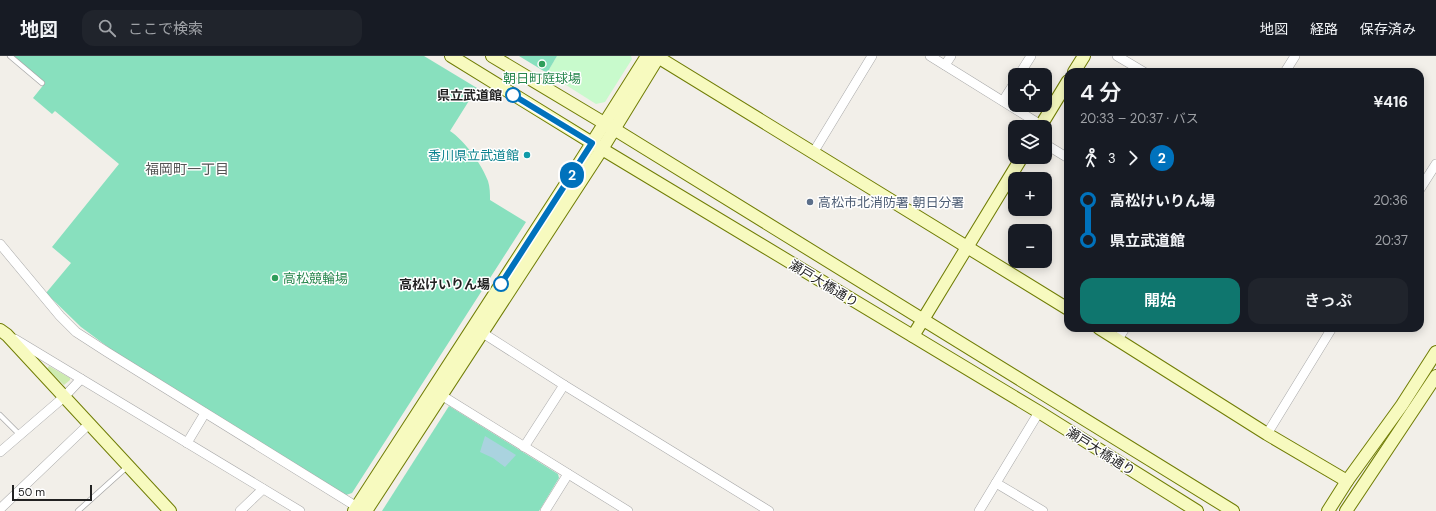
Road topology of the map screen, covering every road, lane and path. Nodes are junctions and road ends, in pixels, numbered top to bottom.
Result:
1 (10, 56) edge
2 (451, 56) edge
3 (492, 56) edge
4 (655, 56) edge
5 (872, 56) edge
6 (930, 56) edge
7 (951, 56) edge
8 (1031, 56) edge
9 (1084, 56) edge
10 (1117, 56) edge
11 (1295, 56) edge
12 (945, 65) junction
13 (1023, 68) edge
14 (1076, 68) edge
15 (1137, 68) edge
16 (1288, 68) edge
17 (42, 83) dead end
18 (1064, 88) edge
19 (1008, 93) edge
20 (1003, 101) junction
21 (1032, 120) edge
22 (1045, 120) edge
23 (609, 127) junction
24 (597, 146) junction
25 (1052, 148) edge
26 (813, 153) junction
27 (1064, 156) edge
28 (1018, 164) edge
29 (1436, 164) edge
30 (1424, 183) edge
31 (0, 244) edge
32 (967, 247) junction
33 (1064, 307) edge
34 (923, 320) junction
35 (477, 330) junction
36 (3, 332) edge
37 (1106, 332) edge
38 (1122, 332) edge
39 (1330, 332) edge
40 (913, 336) junction
41 (1118, 339) junction
42 (1436, 352) edge
43 (1436, 376) edge
44 (81, 379) junction
45 (564, 385) junction
46 (441, 395) junction
47 (64, 397) junction
48 (1038, 412) junction
49 (205, 413) junction
50 (0, 415) edge
51 (89, 424) junction
52 (1267, 434) junction
53 (20, 435) junction
54 (187, 443) junction
55 (524, 447) junction
56 (0, 452) edge
57 (128, 466) junction
58 (568, 474) junction
59 (1347, 481) junction
60 (996, 483) junction
61 (263, 489) junction
62 (0, 509) edge
63 (168, 510) edge
64 (360, 510) edge
65 (78, 511) edge
66 (240, 511) edge
67 (300, 511) edge
68 (545, 511) edge
69 (628, 511) edge
70 (769, 511) edge
71 (979, 511) edge
72 (1043, 511) edge
73 (1197, 511) edge
74 (1233, 511) edge
75 (1328, 511) edge
76 (1346, 511) edge

1 - 17 lane
2 - 24 street, 瀬戸大橋通り
3 - 23 street, 瀬戸大橋通り
4 - 23 street
4 - 26 street
5 - 26 street
6 - 12 street
7 - 12 street
8 - 13 street
9 - 14 street
10 - 15 street
11 - 16 street
12 - 20 street
18 - 22 street
19 - 20 street
20 - 21 street
23 - 24 street
23 - 34 street, 瀬戸大橋通り
24 - 35 street
24 - 40 street, 瀬戸大橋通り
25 - 27 street
26 - 32 street
28 - 32 street
29 - 30 street
31 - 49 street
32 - 33 street
32 - 34 street
34 - 40 street
34 - 74 street, 瀬戸大橋通り
35 - 45 street
35 - 46 street
35 - 64 street
36 - 44 street
36 - 47 street
37 - 41 street
38 - 41 street
39 - 52 street
40 - 48 street, 瀬戸大橋通り
41 - 52 street
42 - 59 street
43 - 76 street
44 - 47 street
44 - 54 street
45 - 55 street
45 - 70 street
46 - 55 street
46 - 64 street
47 - 51 street
47 - 53 street
48 - 60 street
48 - 73 street, 瀬戸大橋通り
49 - 54 street
49 - 64 street
50 - 53 lane
51 - 57 street
51 - 62 street
52 - 59 street
53 - 56 street
54 - 61 street
55 - 58 street
57 - 63 street
57 - 65 lane
58 - 68 street
58 - 69 street
59 - 75 street
60 - 71 street
60 - 72 street
61 - 66 street
61 - 67 street

